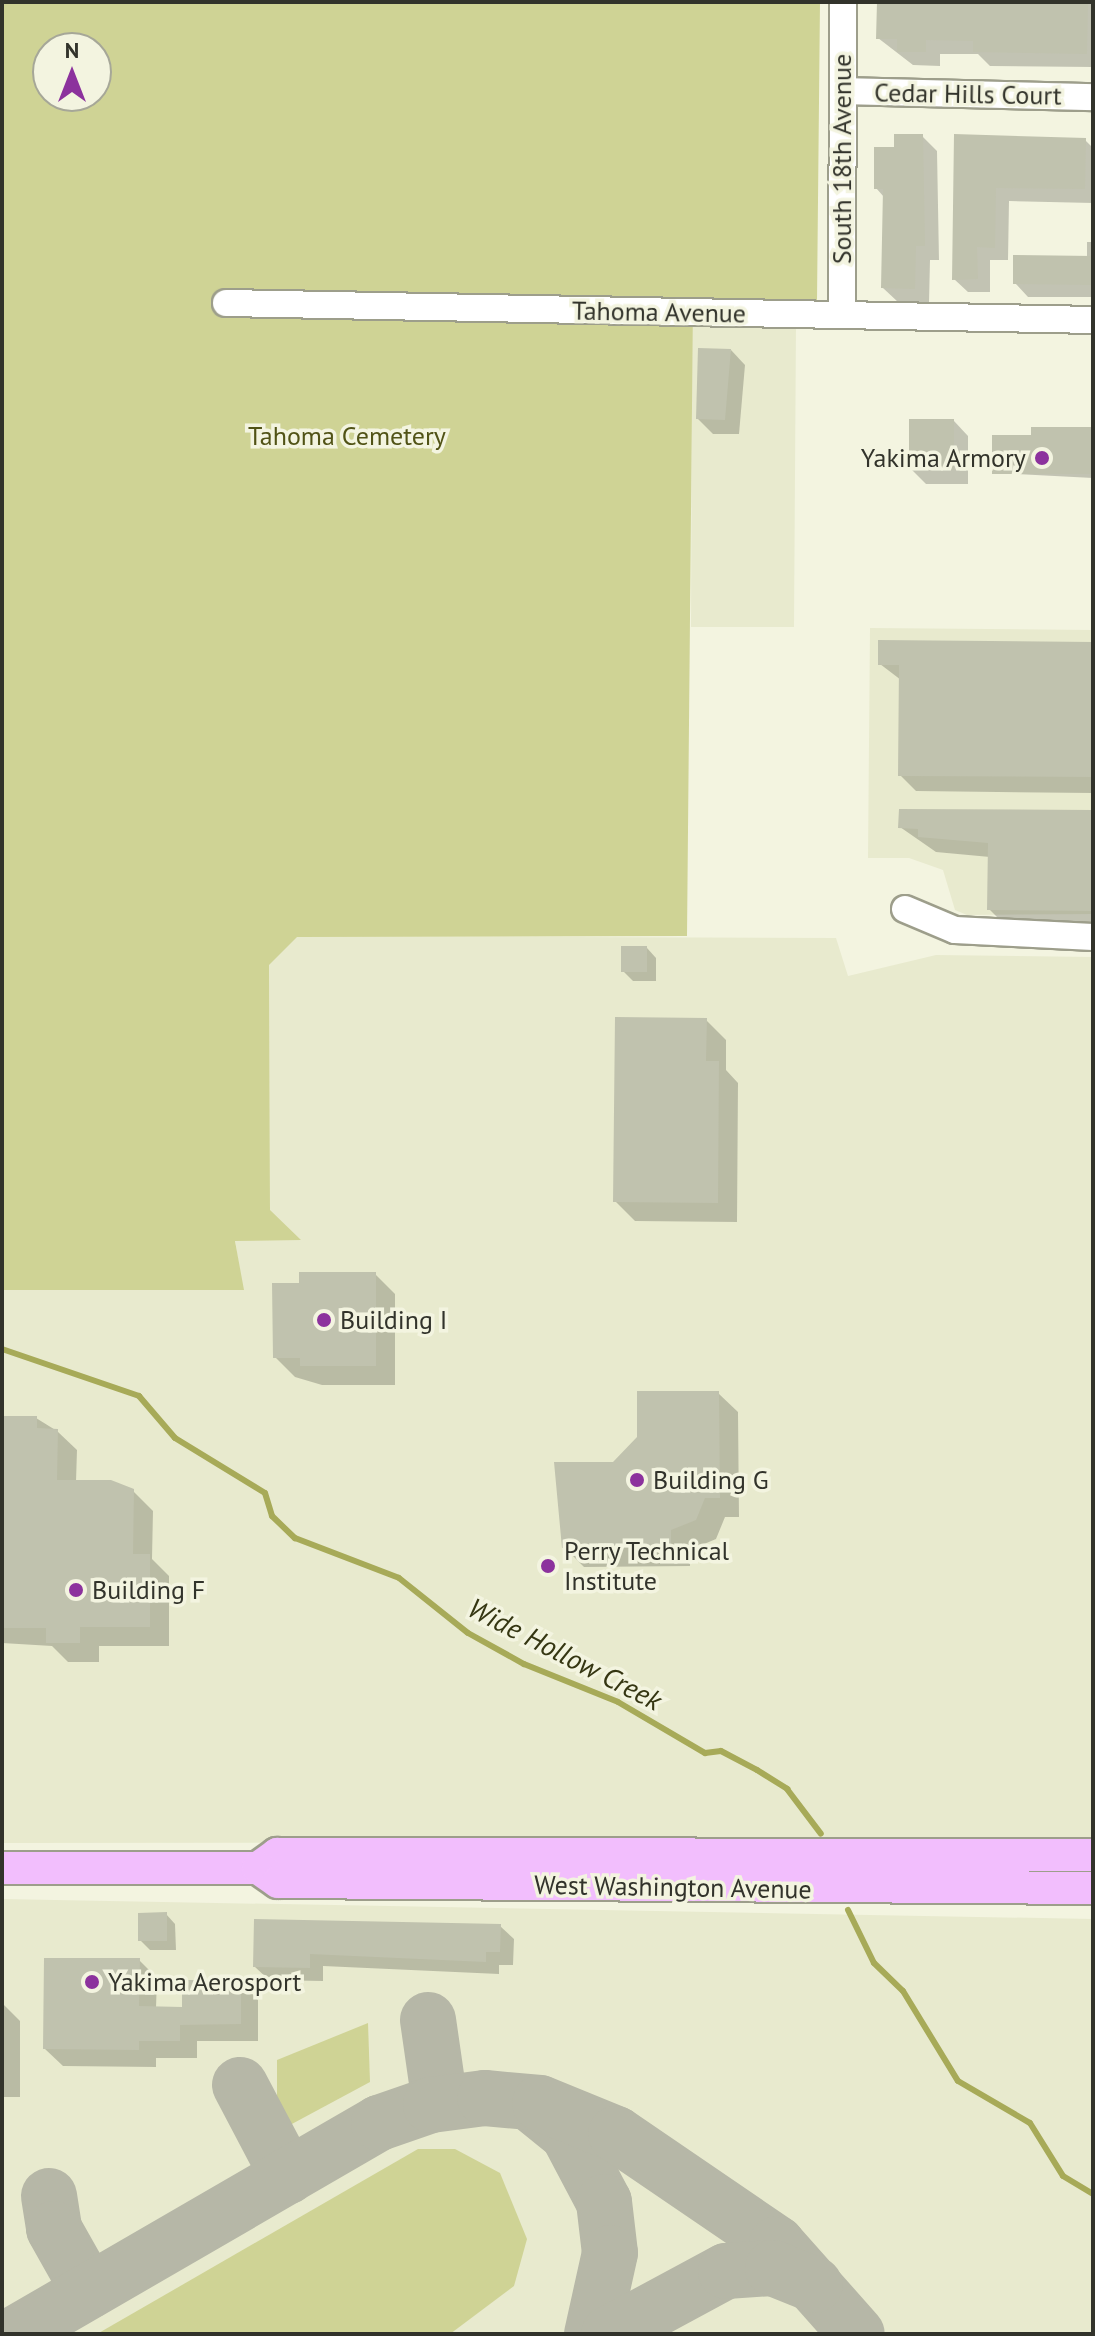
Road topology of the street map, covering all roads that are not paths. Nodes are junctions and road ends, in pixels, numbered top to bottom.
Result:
1 (843, 2) edge
2 (844, 91) junction
3 (1093, 97) edge
4 (226, 303) dead end
5 (842, 315) junction
6 (1093, 320) edge
7 (905, 909) dead end
8 (1093, 937) edge
9 (1093, 1855) edge
10 (2, 1868) edge
11 (258, 1868) junction
12 (1093, 1888) edge

1 - 2 street, South 18th Avenue
2 - 3 street, Cedar Hills Court
2 - 5 street, South 18th Avenue
4 - 5 street, Tahoma Avenue
5 - 6 street, Tahoma Avenue
7 - 8 street
9 - 11 main road, West Washington Avenue
10 - 11 main road, West Washington Avenue
11 - 12 main road, West Washington Avenue

